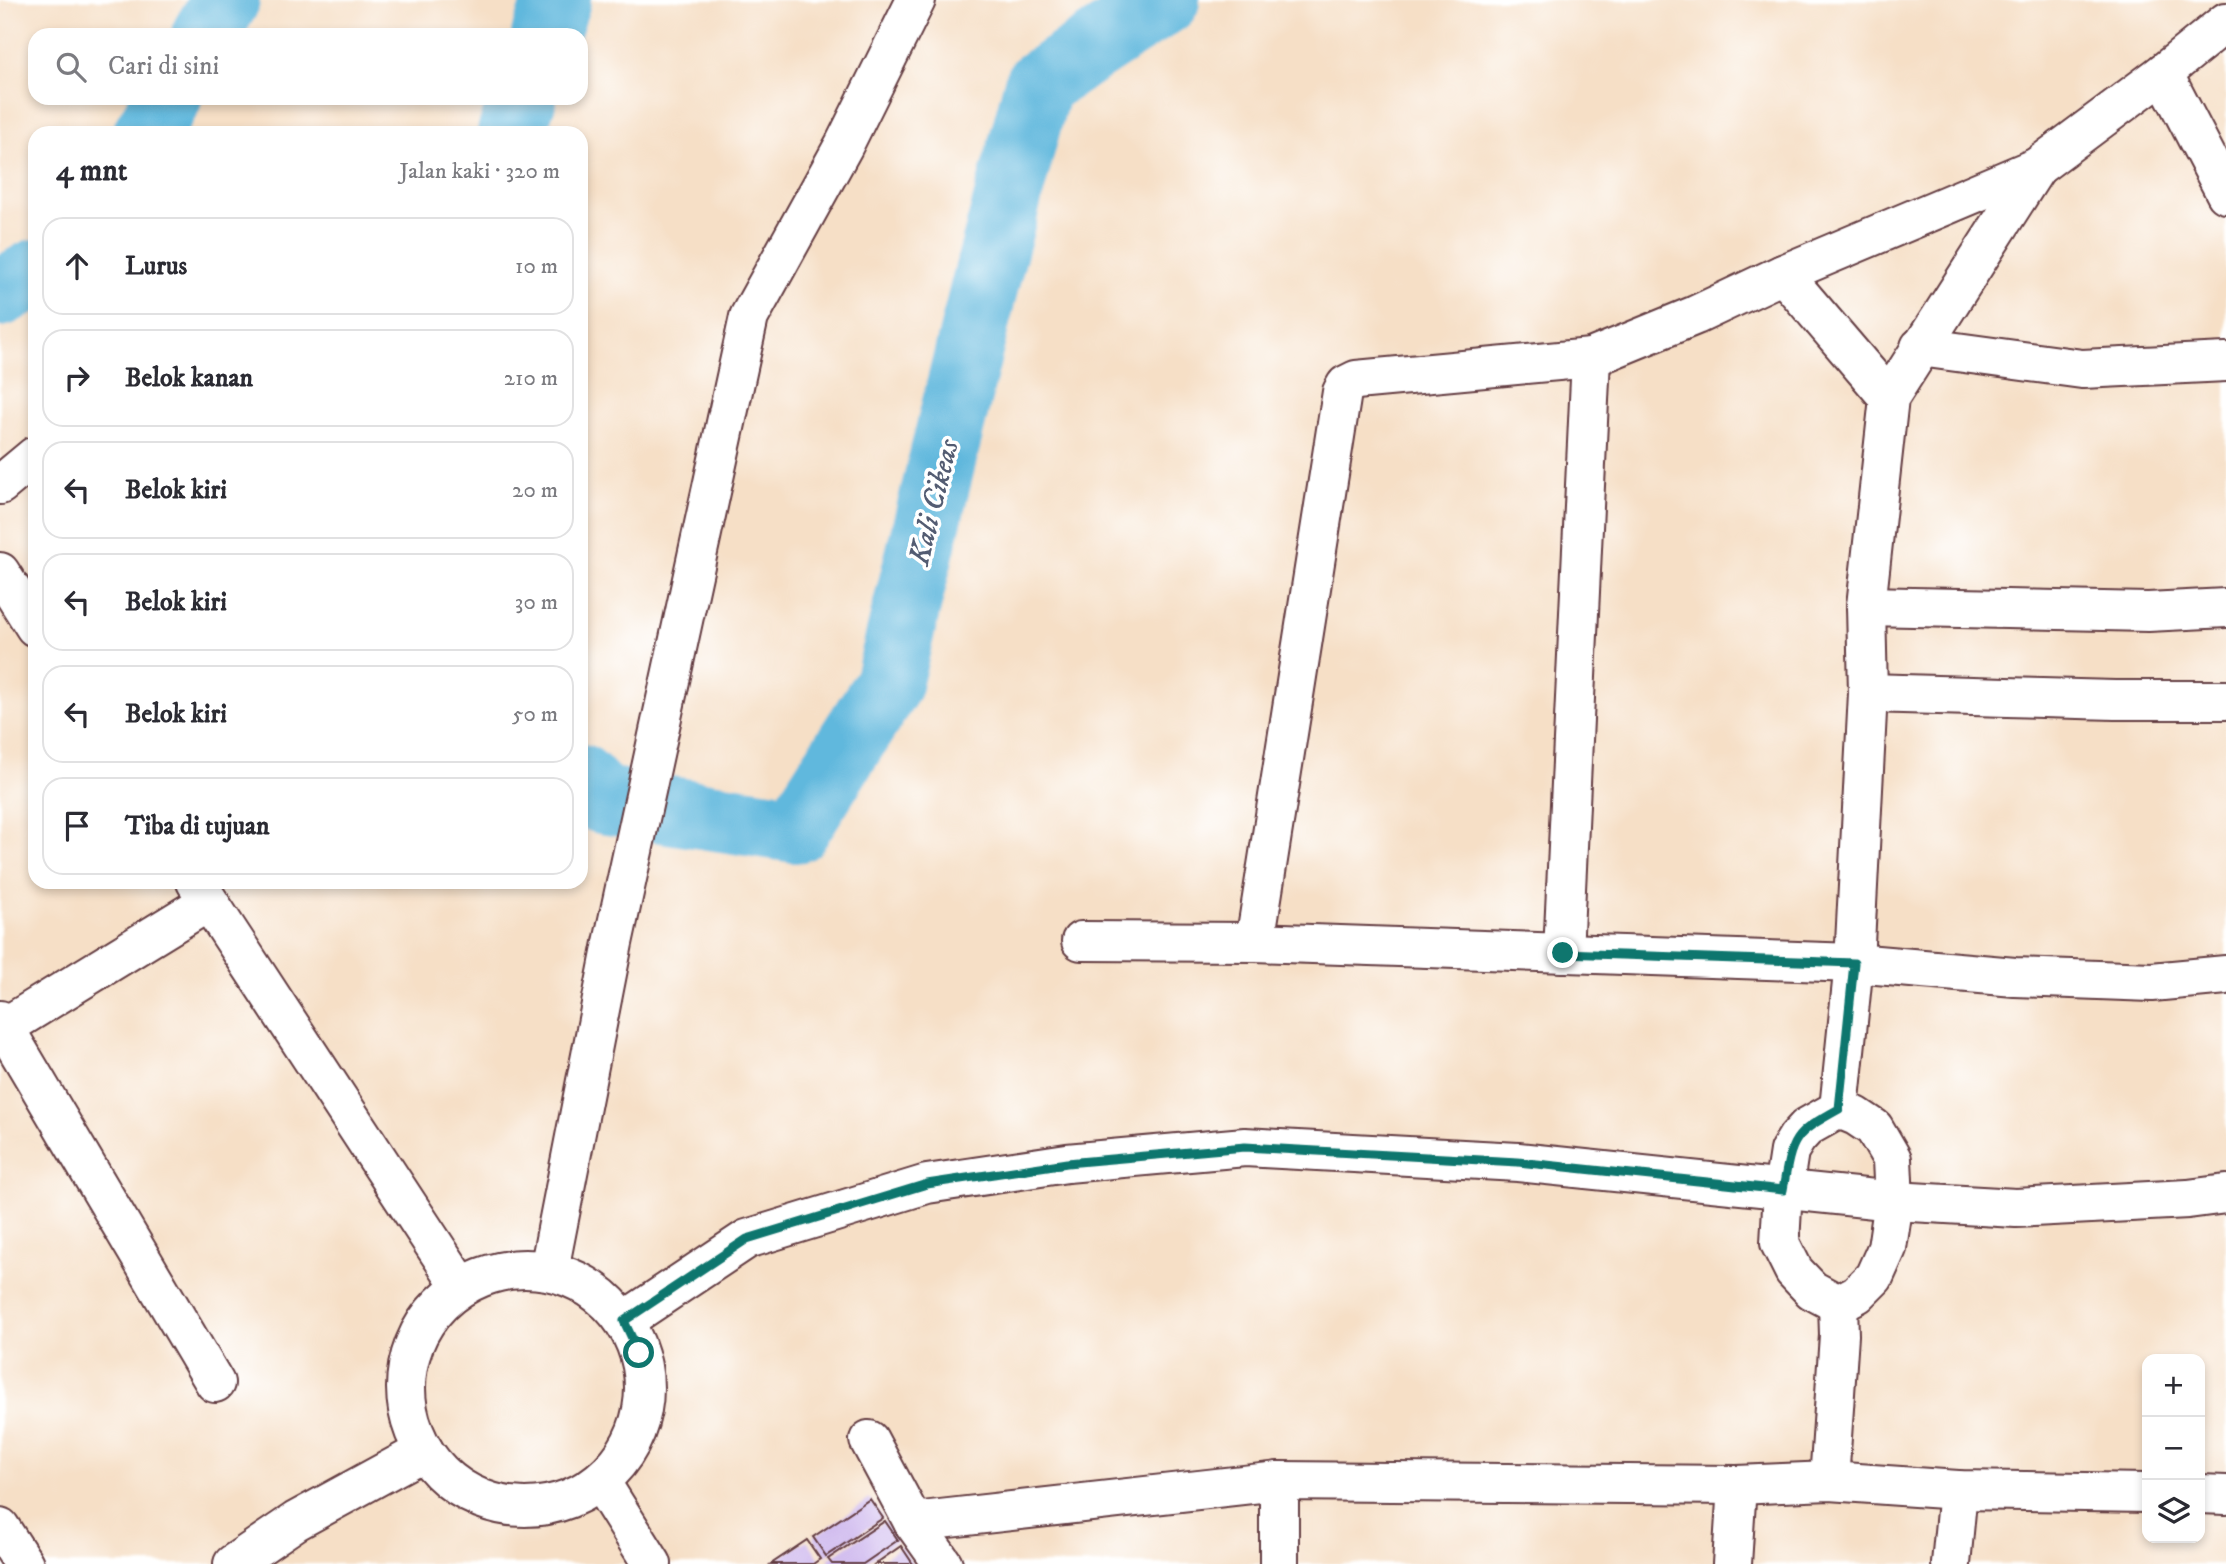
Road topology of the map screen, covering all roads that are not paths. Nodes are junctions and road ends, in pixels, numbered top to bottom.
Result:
1 (916, 0) edge
2 (2226, 22) edge
3 (2163, 73) junction
4 (2037, 167) junction
5 (2226, 194) edge
6 (1783, 274) junction
7 (1920, 347) junction
8 (1591, 358) junction
9 (2226, 362) edge
10 (1889, 398) junction
11 (28, 462) edge
12 (0, 485) edge
13 (0, 572) edge
14 (1866, 606) junction
15 (2226, 608) edge
16 (28, 616) edge
17 (1868, 693) junction
18 (2226, 700) edge
19 (202, 892) edge
20 (1081, 940) dead end
21 (1255, 942) junction
22 (1563, 953) junction
23 (1854, 963) junction
24 (2226, 975) edge
25 (1, 1026) edge
26 (1839, 1109) junction
27 (1783, 1190) junction
28 (2226, 1194) edge
29 (1894, 1201) junction
30 (550, 1270) junction
31 (461, 1286) junction
32 (1838, 1304) junction
33 (624, 1321) junction
34 (215, 1383) dead end
35 (869, 1440) dead end
36 (424, 1451) junction
37 (600, 1481) junction
38 (1279, 1481) junction
39 (1829, 1482) junction
40 (1737, 1485) junction
41 (1958, 1490) junction
42 (2142, 1493) edge
43 (2205, 1494) edge
44 (2226, 1495) edge
45 (913, 1522) junction
46 (0, 1527) edge
47 (24, 1564) edge
48 (233, 1564) edge
49 (652, 1564) edge
50 (943, 1564) edge
51 (1279, 1564) edge
52 (1732, 1564) edge
53 (1951, 1564) edge

1 - 30 street
2 - 3 street
3 - 4 street
3 - 5 street
4 - 6 street
4 - 7 street
6 - 8 street
6 - 10 street
7 - 9 street
7 - 10 street
8 - 21 street
8 - 22 street
10 - 14 street
11 - 12 street
13 - 16 street
14 - 15 street
14 - 17 street
17 - 18 street
17 - 23 street
19 - 25 street
19 - 31 street
20 - 21 street
21 - 22 street
22 - 23 street
23 - 24 street
23 - 26 street
25 - 34 street
26 - 27 street
26 - 29 street
27 - 29 street
27 - 32 street
27 - 33 street
28 - 29 street
29 - 32 street
30 - 31 street
30 - 33 street
31 - 36 street
32 - 39 street
33 - 37 street
35 - 45 street
36 - 37 street
36 - 48 street
37 - 49 street
38 - 40 street
38 - 45 street
38 - 51 street
39 - 40 street
39 - 41 street
40 - 52 street
41 - 42 street
41 - 53 street
43 - 44 street
45 - 50 street
46 - 47 street

